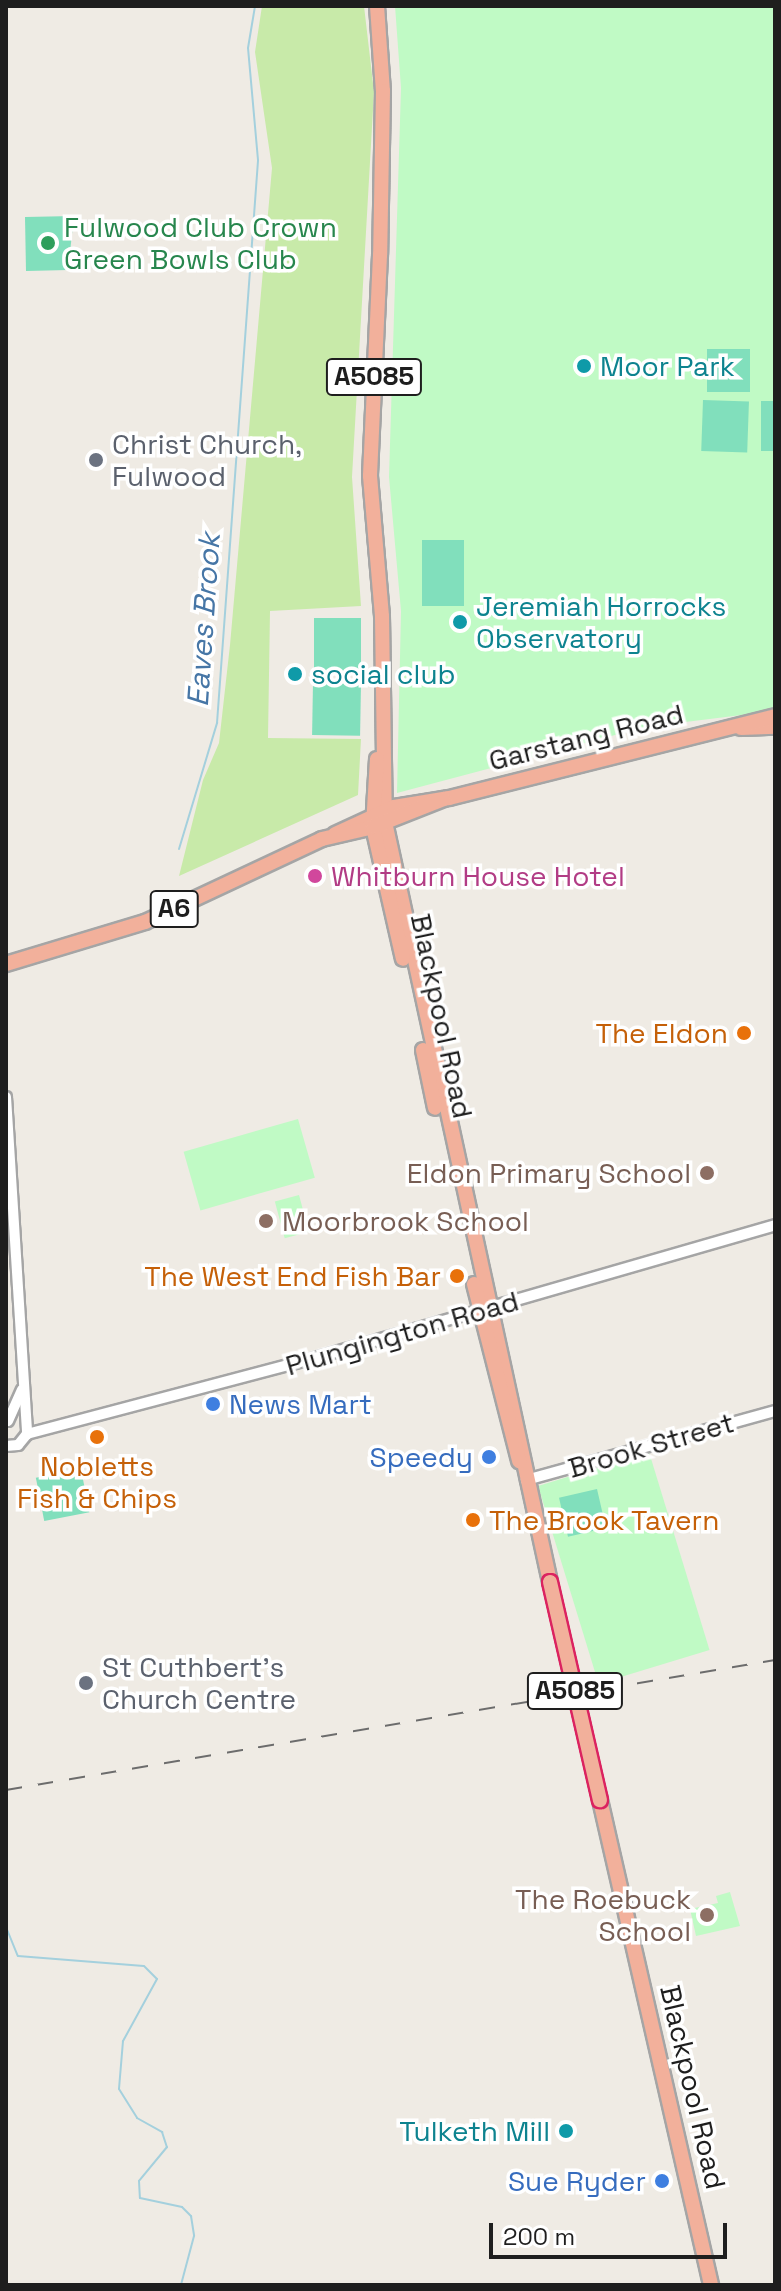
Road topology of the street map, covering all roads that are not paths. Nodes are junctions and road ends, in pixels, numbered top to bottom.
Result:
1 (377, 6) edge
2 (775, 716) edge
3 (775, 727) edge
4 (741, 728) junction
5 (381, 748) junction
6 (384, 781) junction
7 (444, 799) junction
8 (409, 804) junction
9 (379, 818) junction
10 (340, 834) junction
11 (379, 855) junction
12 (6, 964) edge
13 (6, 1097) edge
14 (775, 1225) edge
15 (484, 1309) junction
16 (23, 1388) junction
17 (775, 1411) edge
18 (7, 1422) edge
19 (26, 1430) junction
20 (7, 1444) edge
21 (526, 1480) junction
22 (711, 2285) edge

1 - 5 highway, Blackpool Road / A5085
2 - 4 highway, Garstang Road / A6
3 - 4 highway, Garstang Road / A6
4 - 7 highway, Garstang Road / A6
5 - 6 highway, Blackpool Road / A5085
5 - 9 highway, Blackpool Road / A5085
6 - 8 highway
6 - 9 highway, Blackpool Road / A5085
7 - 8 highway, Garstang Road / A6
7 - 9 highway, Garstang Road / A6
8 - 9 highway, Garstang Road / A6
9 - 10 highway, Garstang Road / A6
9 - 11 highway, Blackpool Road / A5085
9 - 15 highway, Blackpool Road / A5085
10 - 11 highway
10 - 12 highway, Garstang Road / A6
11 - 15 highway, Blackpool Road / A5085
13 - 16 street
14 - 15 street, Plungington Road
15 - 19 street, Plungington Road
15 - 21 highway, Blackpool Road / A5085
16 - 18 street
16 - 19 street
17 - 21 street, Brook Street
18 - 19 street
19 - 20 street, Plungington Road
21 - 22 highway, Blackpool Road / A5085, bridge

